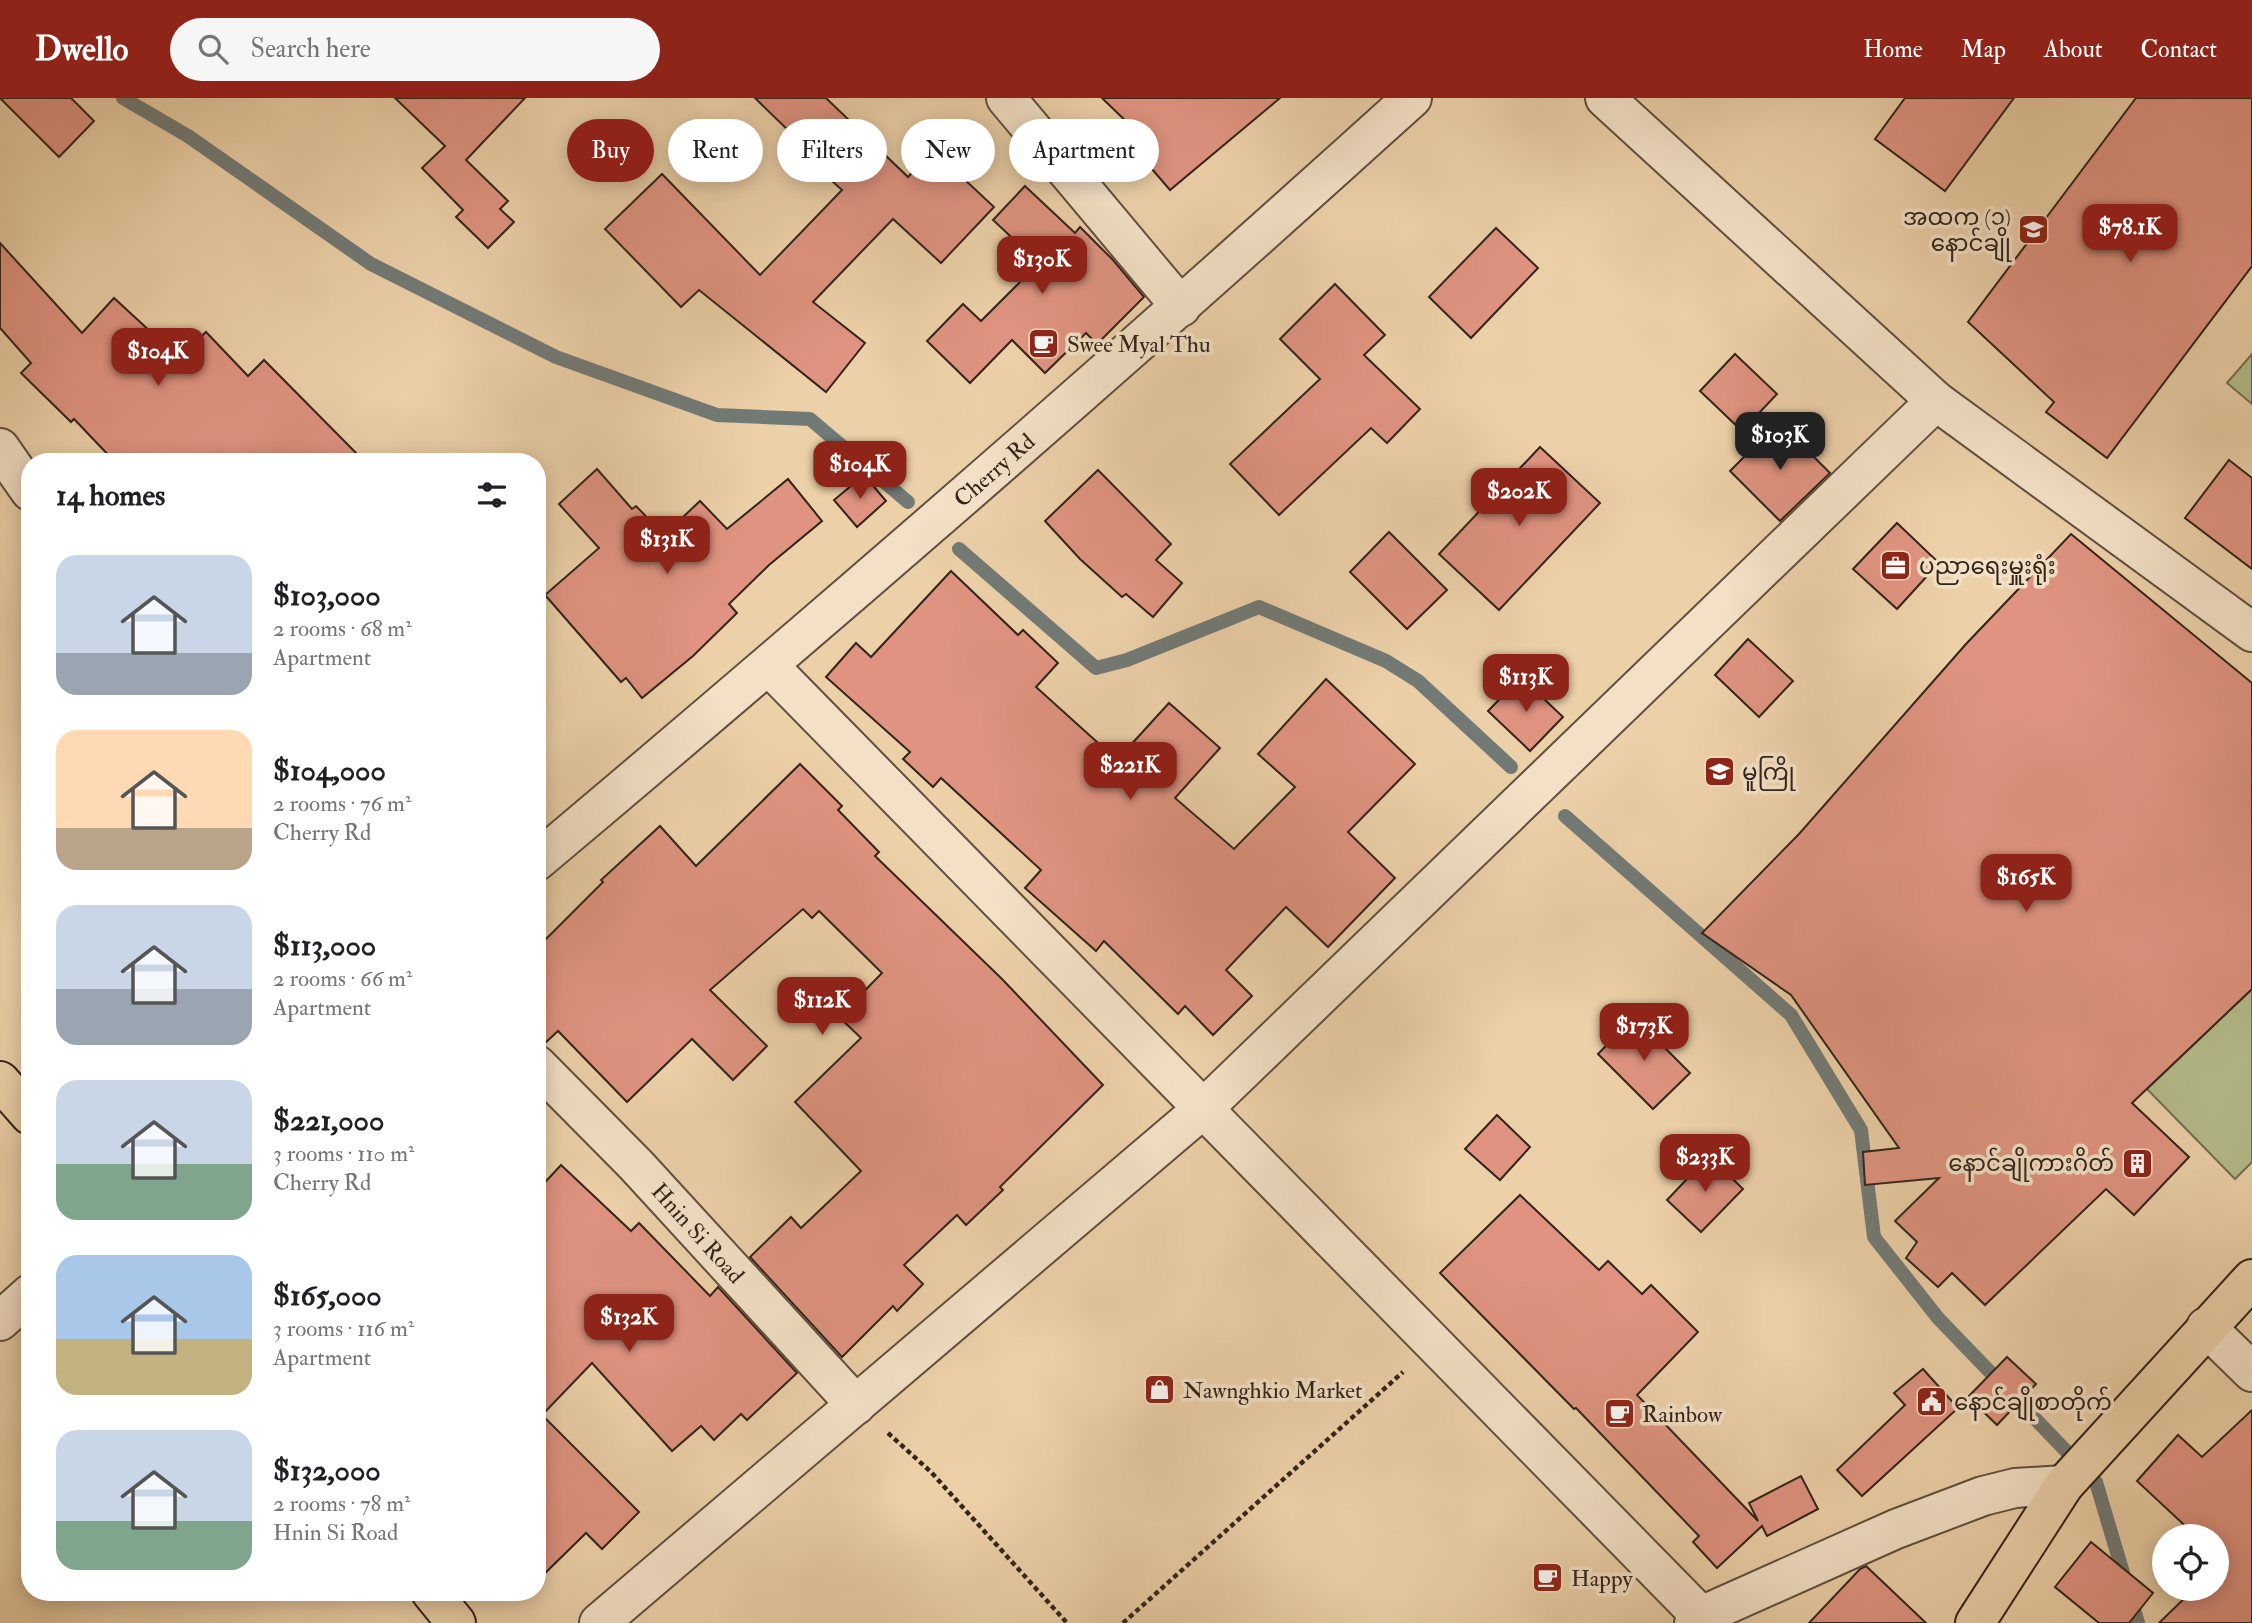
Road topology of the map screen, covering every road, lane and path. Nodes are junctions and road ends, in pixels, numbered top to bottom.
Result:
1 (1006, 98) edge
2 (1412, 98) edge
3 (1605, 98) edge
4 (1181, 307) junction
5 (1936, 401) junction
6 (0, 448) edge
7 (21, 478) edge
8 (2252, 632) edge
9 (769, 666) junction
10 (546, 853) edge
11 (546, 1074) edge
12 (0, 1081) edge
13 (21, 1105) edge
14 (1204, 1108) junction
15 (2252, 1279) edge
16 (21, 1302) edge
17 (0, 1321) edge
18 (2206, 1327) junction
19 (1435, 1344) junction
20 (2252, 1372) edge
21 (856, 1405) junction
22 (2065, 1484) junction
23 (438, 1601) edge
24 (1697, 1619) edge
25 (456, 1623) edge
26 (599, 1623) edge
27 (1068, 1623) edge
28 (1124, 1623) edge
29 (1975, 1623) edge

1 - 4 street
2 - 4 street, Cherry Rd
3 - 5 street
4 - 9 street, Cherry Rd
5 - 8 street
5 - 14 street
6 - 7 street
9 - 10 street, Cherry Rd
9 - 14 street
11 - 21 street, Hnin Si Road
12 - 13 highway
14 - 19 street
14 - 21 street
15 - 18 highway
16 - 17 street
18 - 20 street
18 - 22 highway
19 - 24 street
19 - 28 path
21 - 26 street
21 - 27 path
22 - 24 street
22 - 29 highway
23 - 25 highway

